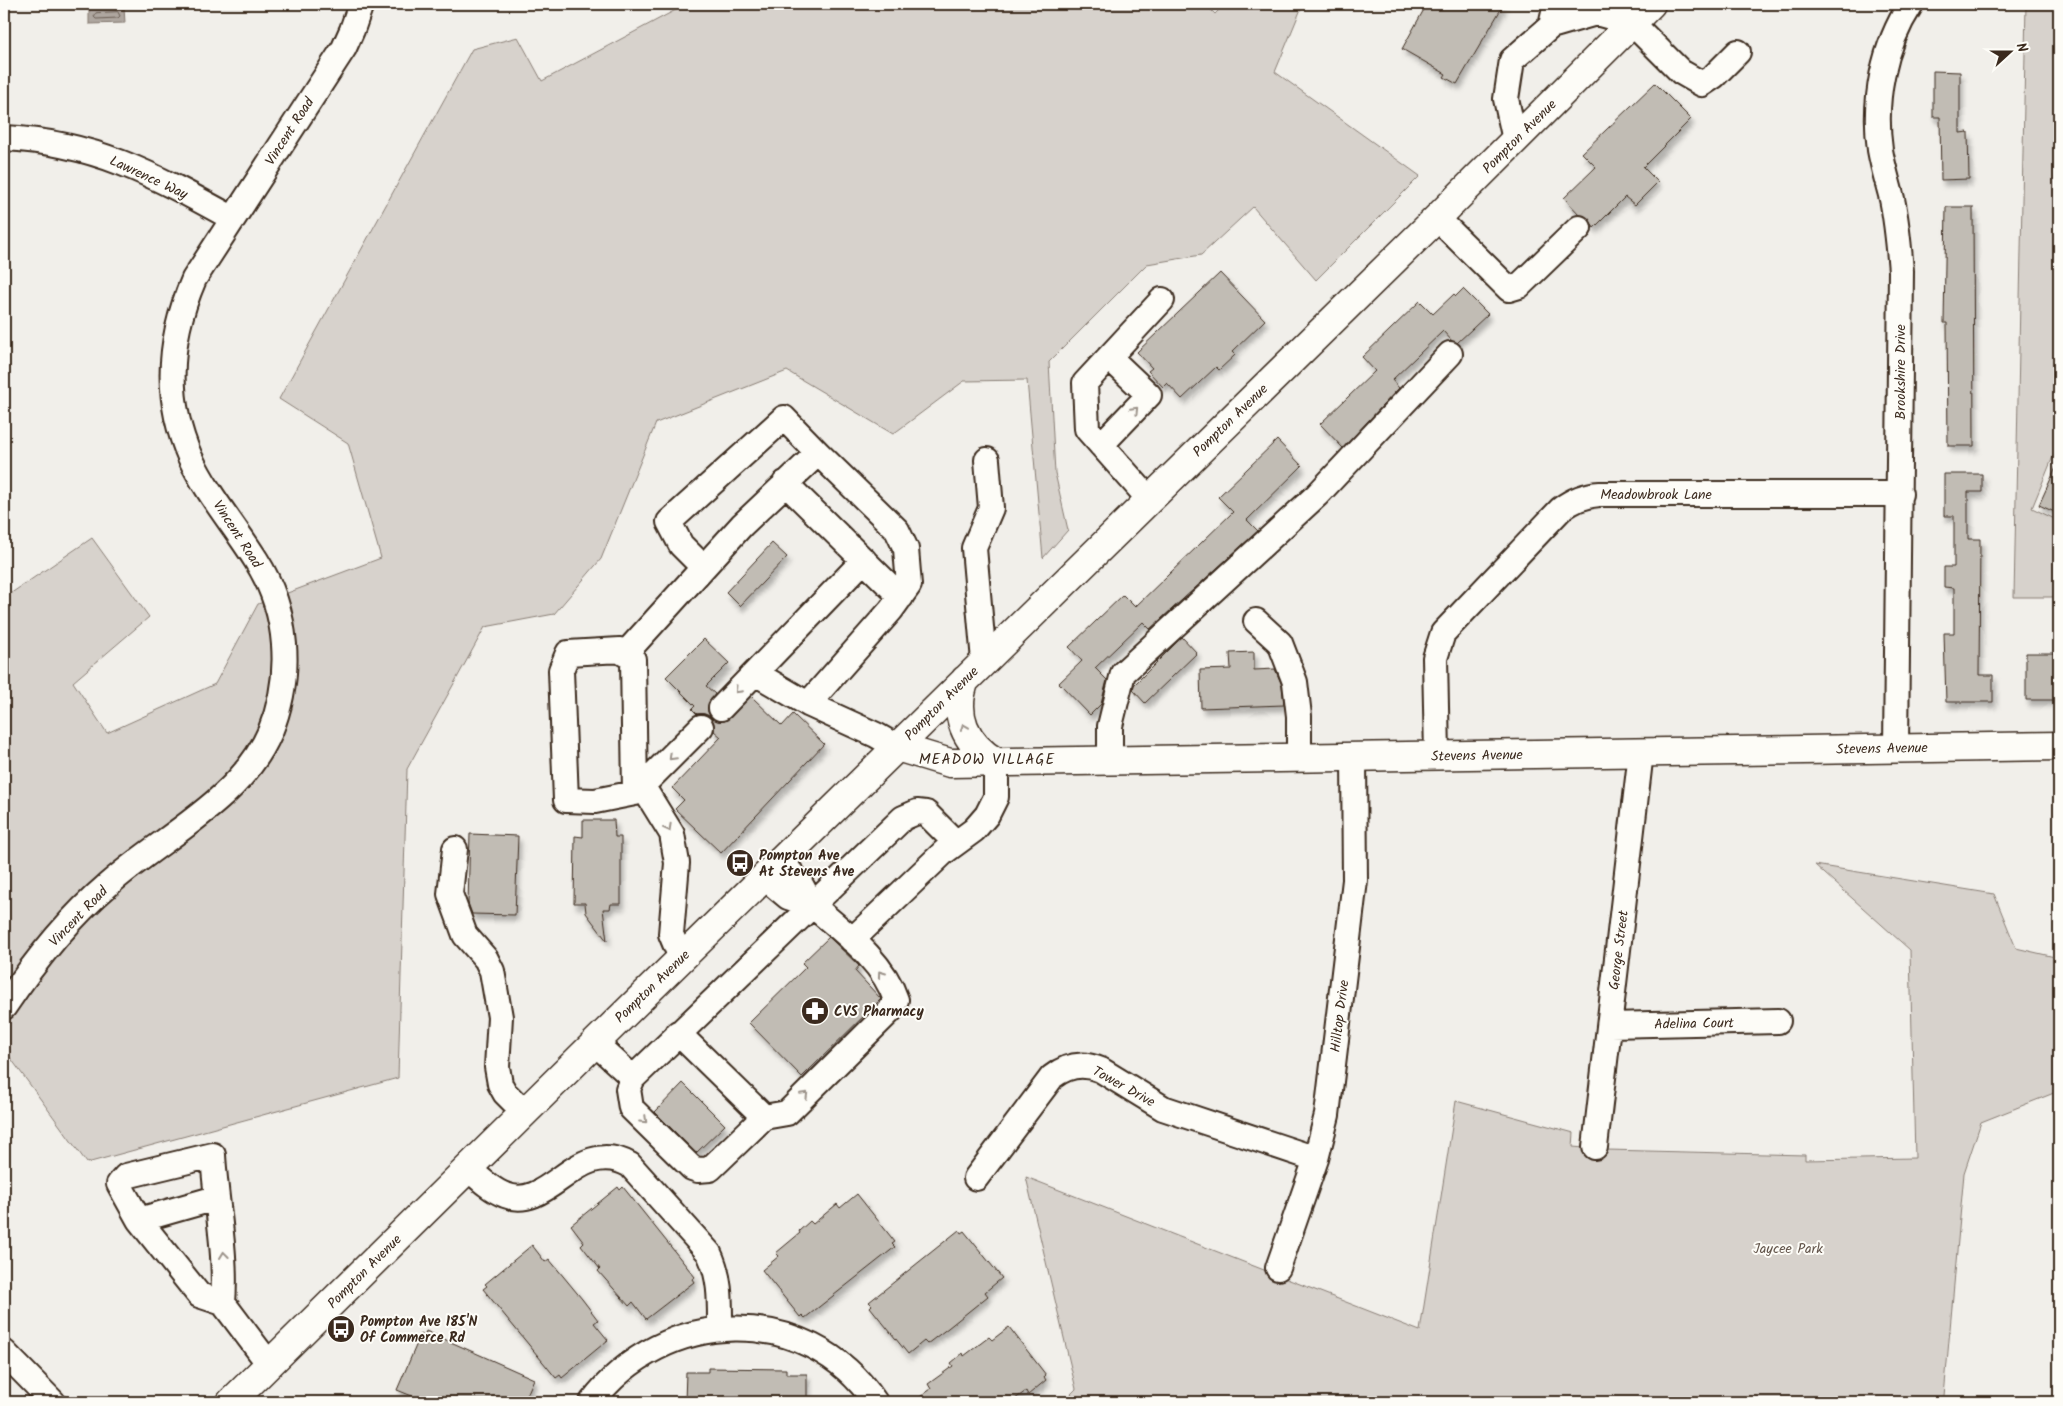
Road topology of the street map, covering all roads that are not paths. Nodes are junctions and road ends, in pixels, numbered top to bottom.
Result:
1 (361, 4) edge
2 (1651, 4) edge
3 (1911, 4) edge
4 (1553, 15) edge
5 (1632, 23) junction
6 (1738, 52) dead end
7 (4, 138) edge
8 (1515, 140) junction
9 (232, 218) junction
10 (1437, 218) junction
11 (1579, 228) dead end
12 (1162, 300) dead end
13 (1450, 354) dead end
14 (1109, 357) junction
15 (1101, 445) junction
16 (818, 453) junction
17 (987, 460) dead end
18 (786, 483) junction
19 (1900, 494) junction
20 (1149, 499) junction
21 (864, 560) junction
22 (703, 566) junction
23 (900, 596) junction
24 (1256, 621) dead end
25 (625, 654) junction
26 (974, 671) junction
27 (755, 673) junction
28 (808, 704) junction
29 (722, 708) dead end
30 (701, 728) dead end
31 (2059, 746) edge
32 (897, 747) junction
33 (1896, 748) junction
34 (1641, 752) junction
35 (1437, 755) junction
36 (1354, 756) junction
37 (1299, 757) junction
38 (1110, 760) junction
39 (996, 762) junction
40 (639, 790) junction
41 (956, 843) junction
42 (455, 849) dead end
43 (772, 869) junction
44 (812, 905) junction
45 (858, 946) junction
46 (681, 958) junction
47 (4, 1006) edge
48 (1778, 1021) dead end
49 (1610, 1025) junction
50 (678, 1033) junction
51 (594, 1042) junction
52 (633, 1078) junction
53 (524, 1112) junction
54 (764, 1117) junction
55 (1595, 1148) dead end
56 (1316, 1159) junction
57 (468, 1168) junction
58 (976, 1178) dead end
59 (216, 1198) junction
60 (139, 1220) junction
61 (1278, 1268) dead end
62 (223, 1303) junction
63 (720, 1329) junction
64 (4, 1352) edge
65 (270, 1364) junction
66 (250, 1392) edge
67 (53, 1402) edge
68 (231, 1402) edge
69 (592, 1402) edge
70 (875, 1402) edge

1 - 9 street, Vincent Road
2 - 5 main road, Pompton Avenue
3 - 19 street, Brookshire Drive
4 - 5 street
4 - 8 street
5 - 6 street
5 - 8 main road, Pompton Avenue
7 - 9 street, Lawrence Way
8 - 10 main road, Pompton Avenue
9 - 47 street, Vincent Road
10 - 11 street
10 - 20 main road, Pompton Avenue
12 - 14 street
13 - 38 street
14 - 15 street
15 -> 14 street
15 - 20 street
16 - 18 street
16 - 22 street
16 - 23 street
17 - 26 street
18 - 21 street
18 - 22 street
19 - 33 street, Brookshire Drive
19 - 35 street, Meadowbrook Lane
20 - 26 main road, Pompton Avenue
21 - 23 street
21 - 27 street
22 - 25 street
23 - 28 street
24 - 37 street
25 - 40 street
25 - 40 street
26 - 32 main road, Pompton Avenue
39 -> 26 main road
27 - 28 street
27 -> 29 street
28 - 32 street
30 -> 40 street
31 - 33 main road, Stevens Avenue
32 - 39 main road, Stevens Avenue
32 - 43 main road, Pompton Avenue
33 - 34 main road, Stevens Avenue
34 - 35 main road, Stevens Avenue
34 - 49 street, George Street
35 - 36 main road, Stevens Avenue
36 - 37 main road, Stevens Avenue
36 - 56 street, Hilltop Drive
37 - 38 main road, Stevens Avenue
38 - 39 main road, Stevens Avenue
39 - 41 street
40 -> 46 street
41 - 44 street
41 - 45 street
42 - 53 street
43 - 44 street
43 - 46 main road, Pompton Avenue
44 - 45 street
44 - 50 street
54 -> 45 street
46 - 51 main road, Pompton Avenue
48 - 49 street, Adelina Court
49 - 55 street, George Street
50 - 52 street
50 - 54 street
51 - 52 street
51 - 53 main road, Pompton Avenue
52 -> 54 street
53 - 57 main road, Pompton Avenue
56 - 58 street, Tower Drive
56 - 61 street, Hilltop Drive
57 - 63 street
57 - 65 main road, Pompton Avenue
59 - 60 street
59 - 60 street
62 -> 59 street
60 - 62 street
62 - 65 street
63 - 69 street
63 - 70 street
64 - 67 street
65 - 66 main road, Pompton Avenue
66 - 68 main road, Pompton Avenue

